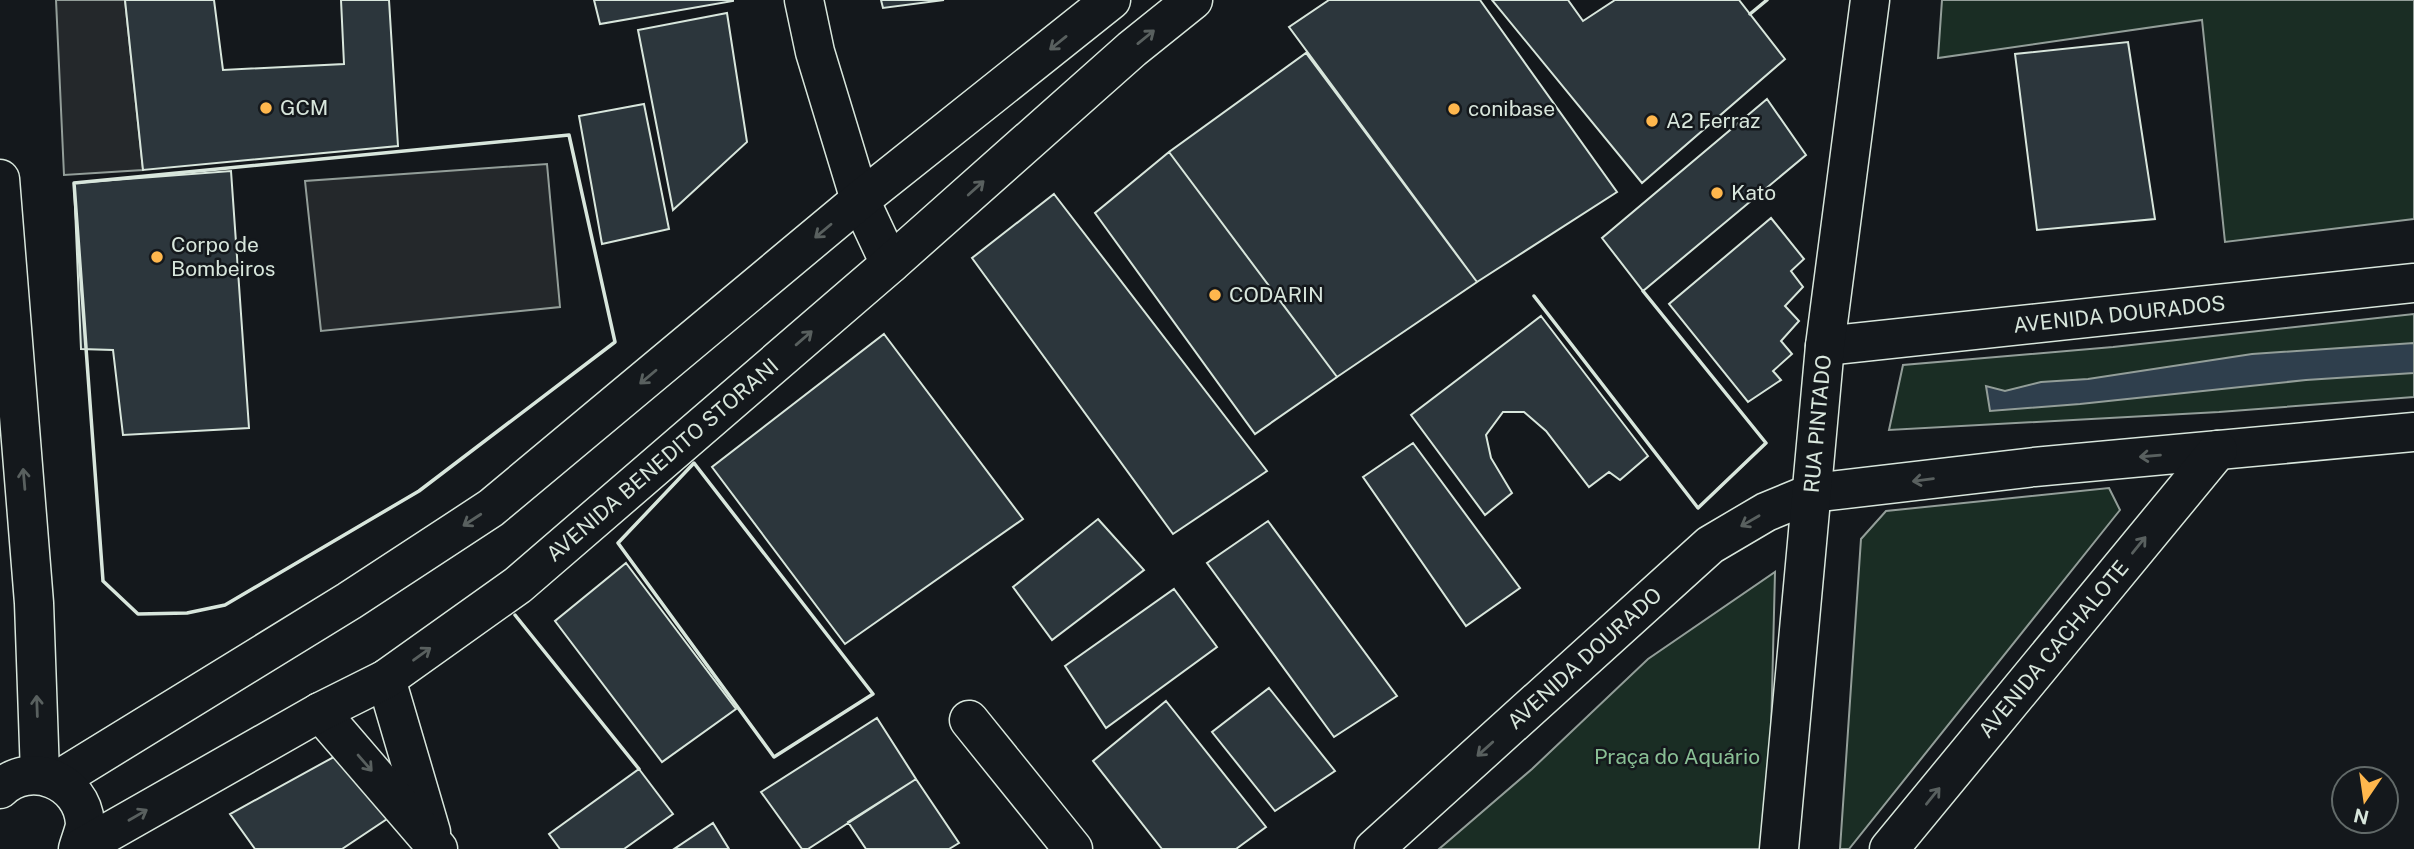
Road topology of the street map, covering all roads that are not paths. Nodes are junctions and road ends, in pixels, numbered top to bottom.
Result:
1 (804, 0) edge
2 (1111, 0) edge
3 (1193, 0) edge
4 (1870, 0) edge
5 (0, 179) edge
6 (860, 200) junction
7 (890, 264) junction
8 (2414, 283) edge
9 (1825, 345) junction
10 (2414, 432) edge
11 (2218, 450) junction
12 (1812, 493) junction
13 (386, 679) junction
14 (320, 712) junction
15 (969, 720) dead end
16 (49, 777) junction
17 (0, 789) edge
18 (437, 846) edge
19 (78, 849) edge
20 (1073, 849) edge
21 (1374, 849) edge
22 (1779, 849) edge
23 (1889, 849) edge

1 - 6 street
2 -> 6 street
7 -> 3 street, AVENIDA BENEDITO STORANI
4 - 9 street, RUA PINTADO
16 -> 5 street
6 - 7 street
6 -> 16 street
13 -> 7 street, AVENIDA BENEDITO STORANI
8 - 9 street, AVENIDA DOURADOS
9 - 12 street, RUA PINTADO
10 - 11 street
11 -> 12 street
23 -> 11 street, AVENIDA CACHALOTE
12 -> 21 street, AVENIDA DOURADO
12 - 22 street, RUA PINTADO
13 - 14 street, AVENIDA BENEDITO STORANI
13 - 18 street
14 -> 18 street
19 -> 14 street, AVENIDA BENEDITO STORANI
15 - 20 street
16 - 17 street
16 - 19 street

